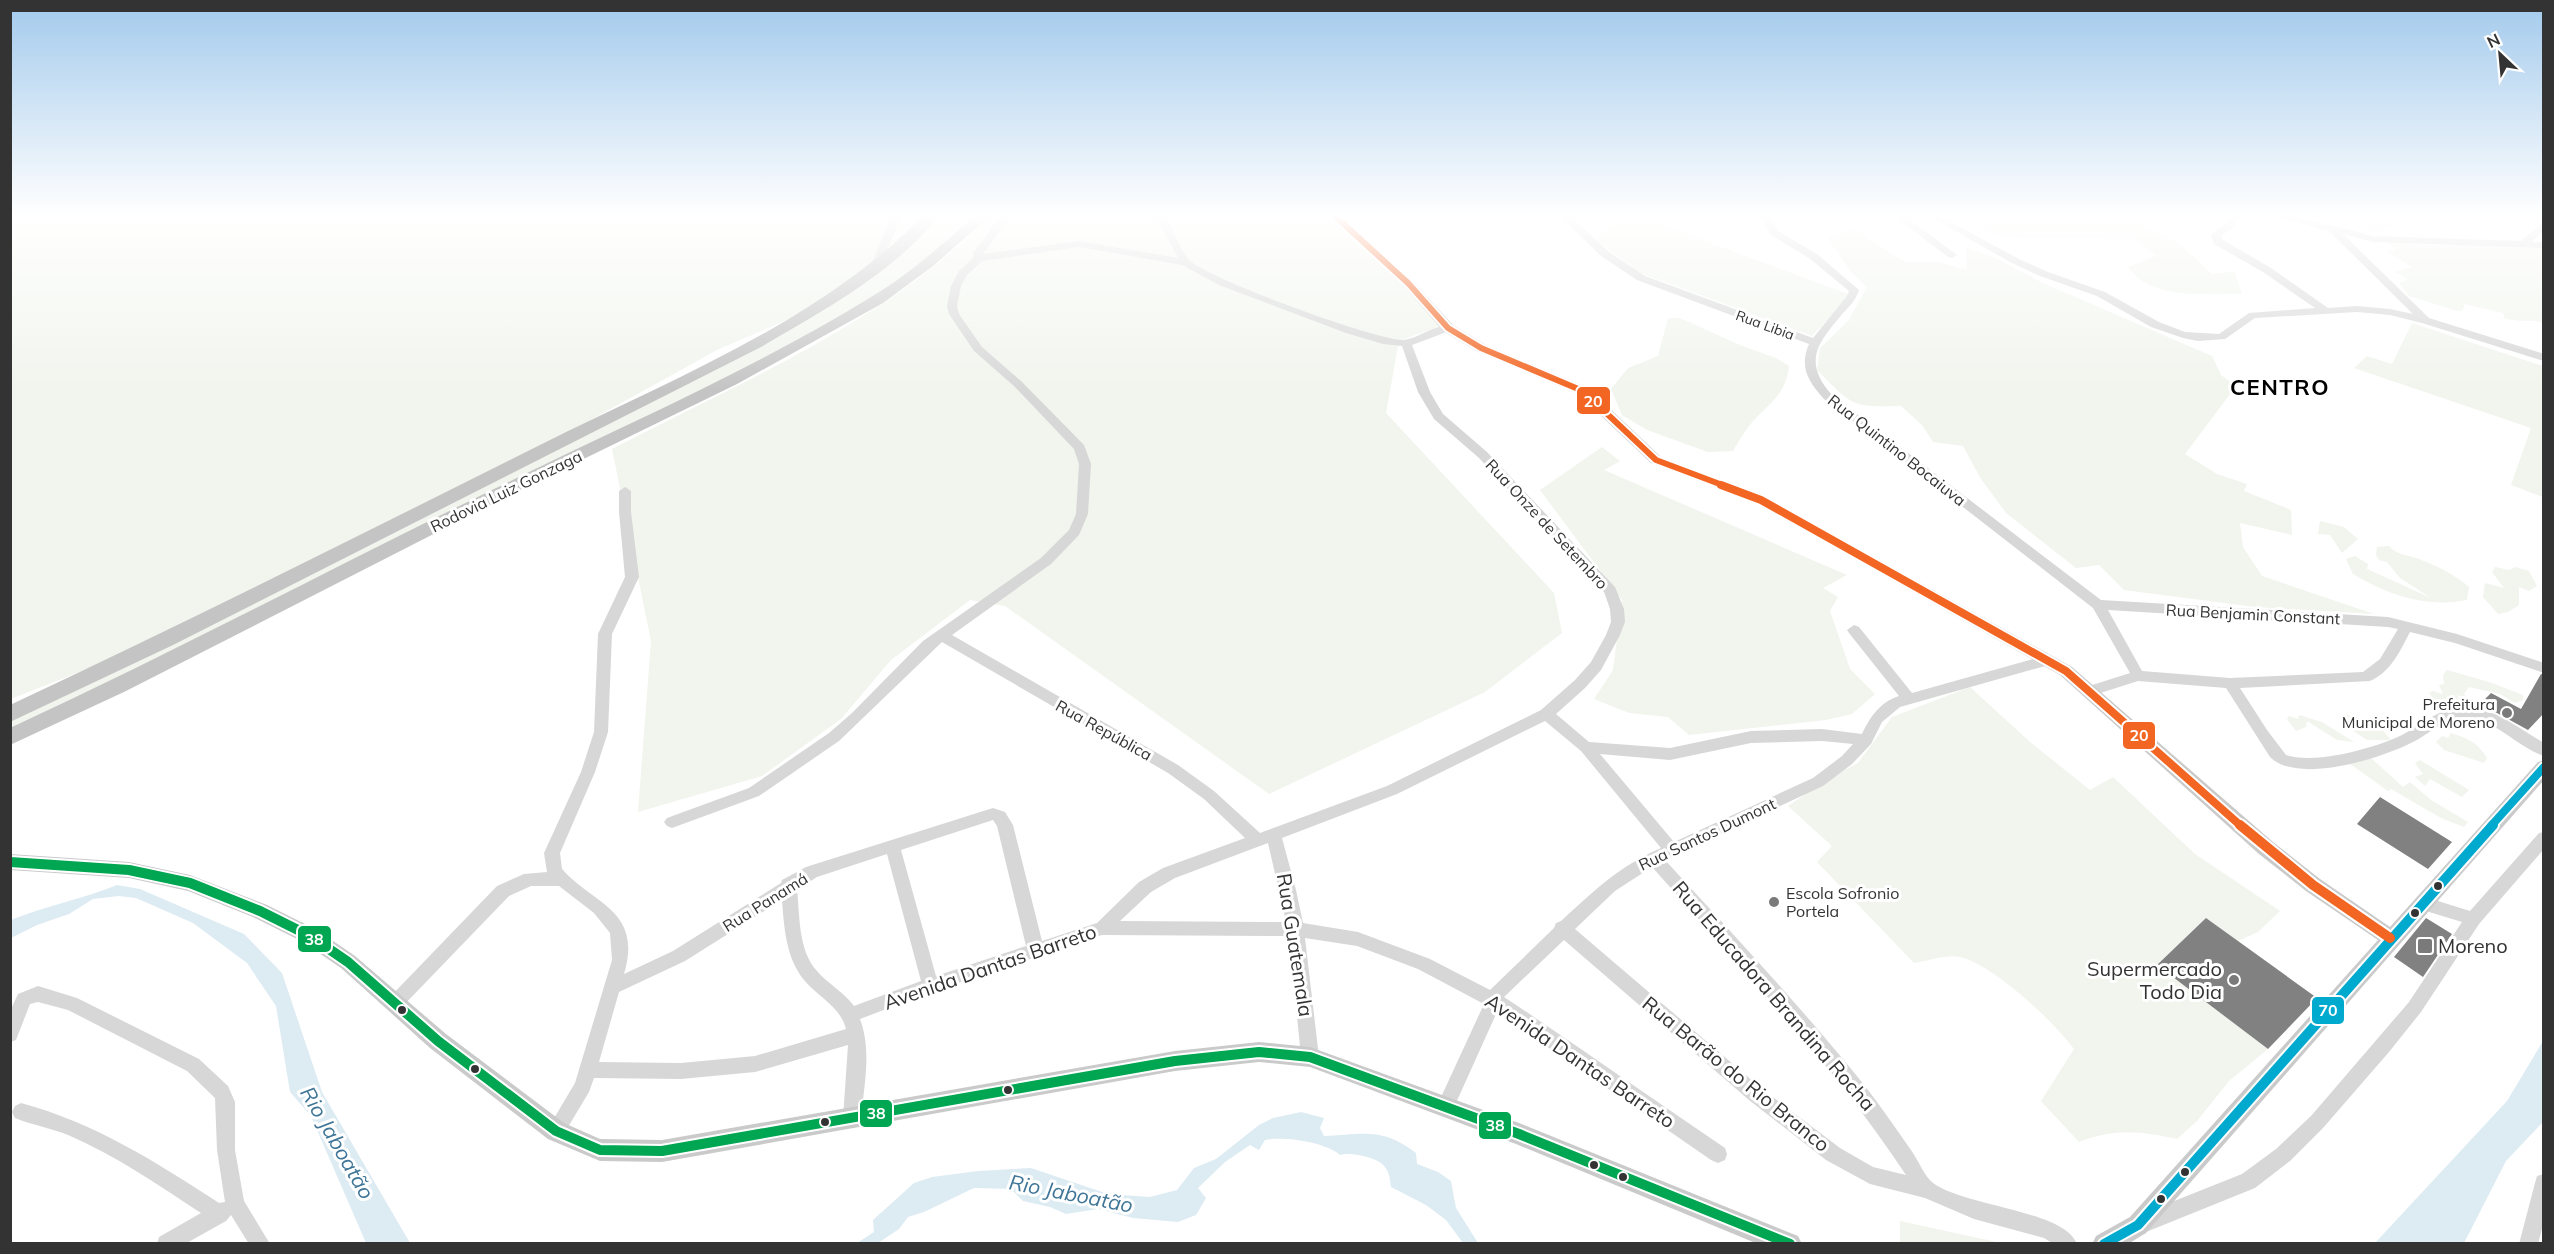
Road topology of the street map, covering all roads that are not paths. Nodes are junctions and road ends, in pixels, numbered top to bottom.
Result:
1 (861, 275) edge
2 (912, 275) edge
3 (962, 275) edge
4 (1210, 275) edge
5 (1399, 275) edge
6 (1636, 275) edge
7 (1835, 275) edge
8 (2046, 275) edge
9 (2274, 275) edge
10 (2379, 275) edge
11 (2328, 312) junction
12 (2425, 320) junction
13 (1448, 328) junction
14 (1814, 342) junction
15 (1406, 344) junction
16 (2544, 358) edge
17 (626, 490) dead end
18 (2098, 605) junction
19 (2407, 626) junction
20 (1854, 630) dead end
21 (941, 635) junction
22 (2047, 660) junction
23 (2544, 668) edge
24 (2138, 676) junction
25 (2230, 683) junction
26 (2091, 691) junction
27 (1910, 699) junction
28 (10, 714) edge
29 (1546, 714) junction
30 (10, 737) edge
31 (1866, 740) junction
32 (1586, 747) junction
33 (2544, 750) edge
34 (2544, 767) edge
35 (672, 822) dead end
36 (1265, 837) junction
37 (2544, 838) edge
38 (892, 845) junction
39 (1672, 850) junction
40 (1654, 858) junction
41 (10, 862) edge
42 (562, 880) junction
43 (788, 885) junction
44 (2422, 903) junction
45 (2473, 919) junction
46 (1102, 928) junction
47 (1562, 928) junction
48 (1296, 929) junction
49 (2390, 938) junction
50 (1036, 951) junction
51 (930, 985) junction
52 (611, 988) junction
53 (1495, 1001) junction
54 (395, 1003) junction
55 (850, 1015) junction
56 (10, 1034) edge
57 (855, 1035) junction
58 (1310, 1057) junction
59 (588, 1070) junction
60 (1445, 1108) junction
61 (21, 1112) dead end
62 (852, 1118) junction
63 (556, 1131) junction
64 (1718, 1154) dead end
65 (2544, 1183) edge
66 (1926, 1189) junction
67 (235, 1204) junction
68 (219, 1214) junction
69 (2138, 1225) junction
70 (166, 1244) edge
71 (261, 1244) edge
72 (1790, 1244) edge
73 (2067, 1244) edge
74 (2104, 1244) edge
75 (2528, 1244) edge

1 - 28 highway, Rodovia Luiz Gonzaga
2 - 30 highway, Rodovia Luiz Gonzaga
3 - 21 street
4 - 15 street
5 - 13 main road
6 - 14 street, Rua Libia
7 - 14 street
8 - 11 street
9 - 11 street
10 - 12 street
11 - 12 street
12 - 16 street
13 - 15 street
13 - 22 main road
14 - 18 street, Rua Quintino Bocaiuva
15 - 29 street, Rua Onze de Setembro
17 - 42 street
18 - 19 street, Rua Benjamin Constant
18 - 24 street, Rua Quintino Bocaiuva
19 - 23 street, Rua Benjamin Constant
19 - 25 street
20 - 27 street
21 - 35 street
21 - 36 street, Rua República
22 - 26 main road
22 - 27 street, Rua Santos Dumont
24 - 25 street
24 - 26 street
25 - 33 street
26 - 49 main road
27 - 31 street, Rua Santos Dumont
29 - 32 street
29 - 36 street, Rua Onze de Setembro
31 - 32 street
31 - 39 street, Rua Santos Dumont
32 - 39 street
34 - 44 main road
36 - 46 street, Rua Onze de Setembro
36 - 48 street, Rua Guatemala
37 - 45 street
38 - 43 street, Rua Panamá
38 - 50 street, Rua Panamá
38 - 51 street
39 - 40 street, Rua Santos Dumont
40 - 47 street, Rua Santos Dumont
40 - 66 street, Rua Educadora Brandina Rocha
41 - 54 main road
42 - 52 street
42 - 54 street
43 - 52 street, Rua Panamá
43 - 55 street
44 - 45 street
44 - 49 main road
45 - 69 street
46 - 48 street, Avenida Dantas Barreto
46 - 50 street, Avenida Dantas Barreto
47 - 53 street, Rua Santos Dumont
47 - 66 street, Rua Barão do Rio Branco
48 - 53 street, Avenida Dantas Barreto
48 - 58 street, Rua Guatemala
49 - 69 main road
50 - 51 street, Avenida Dantas Barreto
51 - 55 street, Avenida Dantas Barreto
52 - 59 street
53 - 60 street, Rua Santos Dumont
53 - 64 street, Avenida Dantas Barreto
54 - 63 main road
55 - 57 street
56 - 67 street
57 - 59 street
57 - 62 street
58 - 60 main road
58 - 62 main road
59 - 63 street
60 - 72 main road
61 - 68 street
62 - 63 main road
65 - 75 street
66 - 73 street
67 - 68 street
67 - 71 street
68 - 70 street
69 - 74 main road

